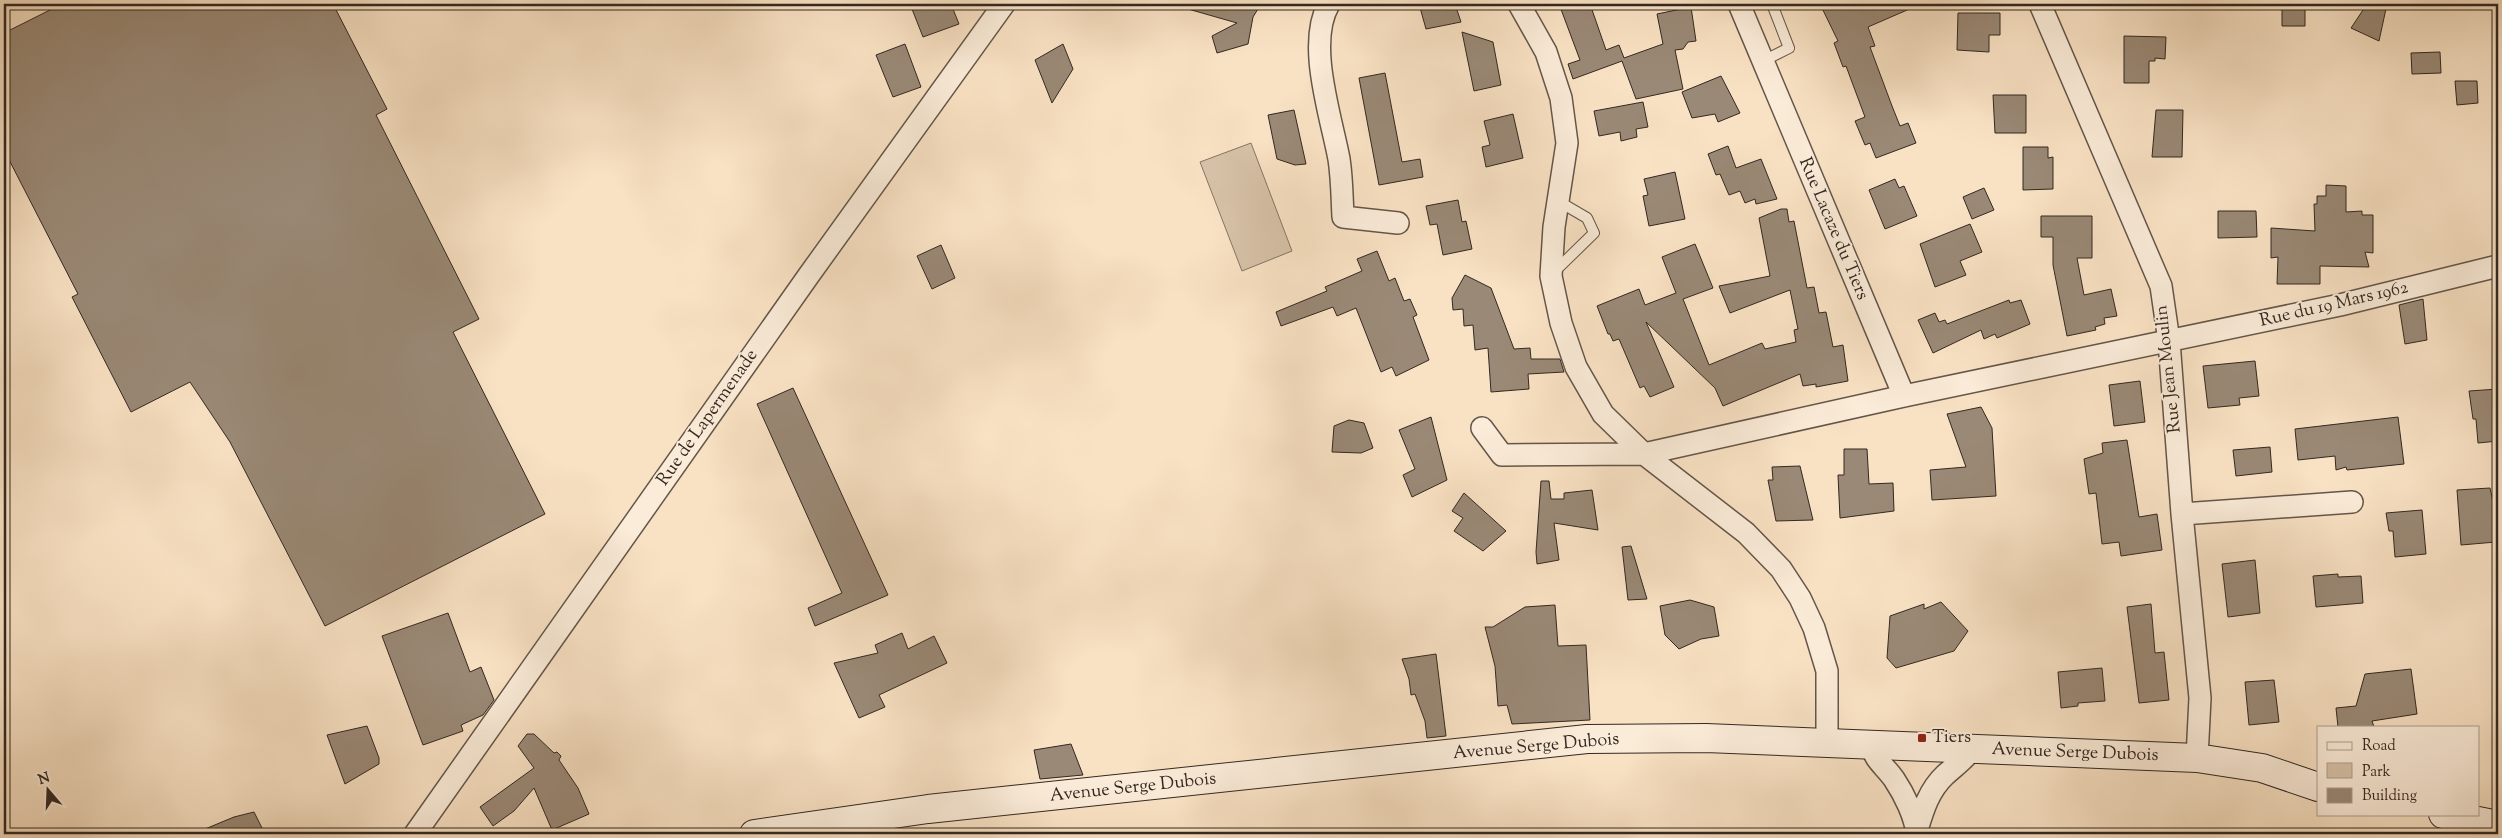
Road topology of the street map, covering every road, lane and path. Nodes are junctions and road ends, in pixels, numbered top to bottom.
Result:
1 (1004, 4) edge
2 (1329, 4) edge
3 (1519, 4) edge
4 (1739, 4) edge
5 (1772, 4) edge
6 (2040, 4) edge
7 (1763, 61) junction
8 (1558, 201) junction
9 (1398, 223) dead end
10 (2498, 266) edge
11 (1550, 276) junction
12 (2169, 341) junction
13 (1904, 396) junction
14 (1482, 428) dead end
15 (1644, 454) junction
16 (2352, 502) dead end
17 (2182, 514) junction
18 (1827, 741) junction
19 (1870, 743) junction
20 (1973, 748) junction
21 (2198, 758) junction
22 (2317, 787) edge
23 (2452, 816) edge
24 (2498, 825) edge
25 (1917, 832) edge
26 (415, 834) edge
27 (754, 834) edge

1 - 26 street, Rue de Lapermenade
2 - 9 street
3 - 8 street
4 - 7 street, Rue Lacaze du Tiers
5 - 7 lane
6 - 12 street, Rue Jean Moulin
7 - 13 street, Rue Lacaze du Tiers
8 - 11 street
8 - 11 lane
10 - 12 street, Rue du 19 Mars 1962
11 - 15 street
12 - 13 street
12 - 17 street, Rue Jean Moulin
13 - 15 street
14 - 15 street
15 - 18 street
16 - 17 street
17 - 21 street, Rue Jean Moulin
18 - 19 street, Avenue Serge Dubois
18 - 27 street, Avenue Serge Dubois
19 - 20 street, Avenue Serge Dubois
19 - 25 street
20 - 21 street, Avenue Serge Dubois
20 - 25 street
21 - 22 street, Avenue Serge Dubois
23 - 24 street

